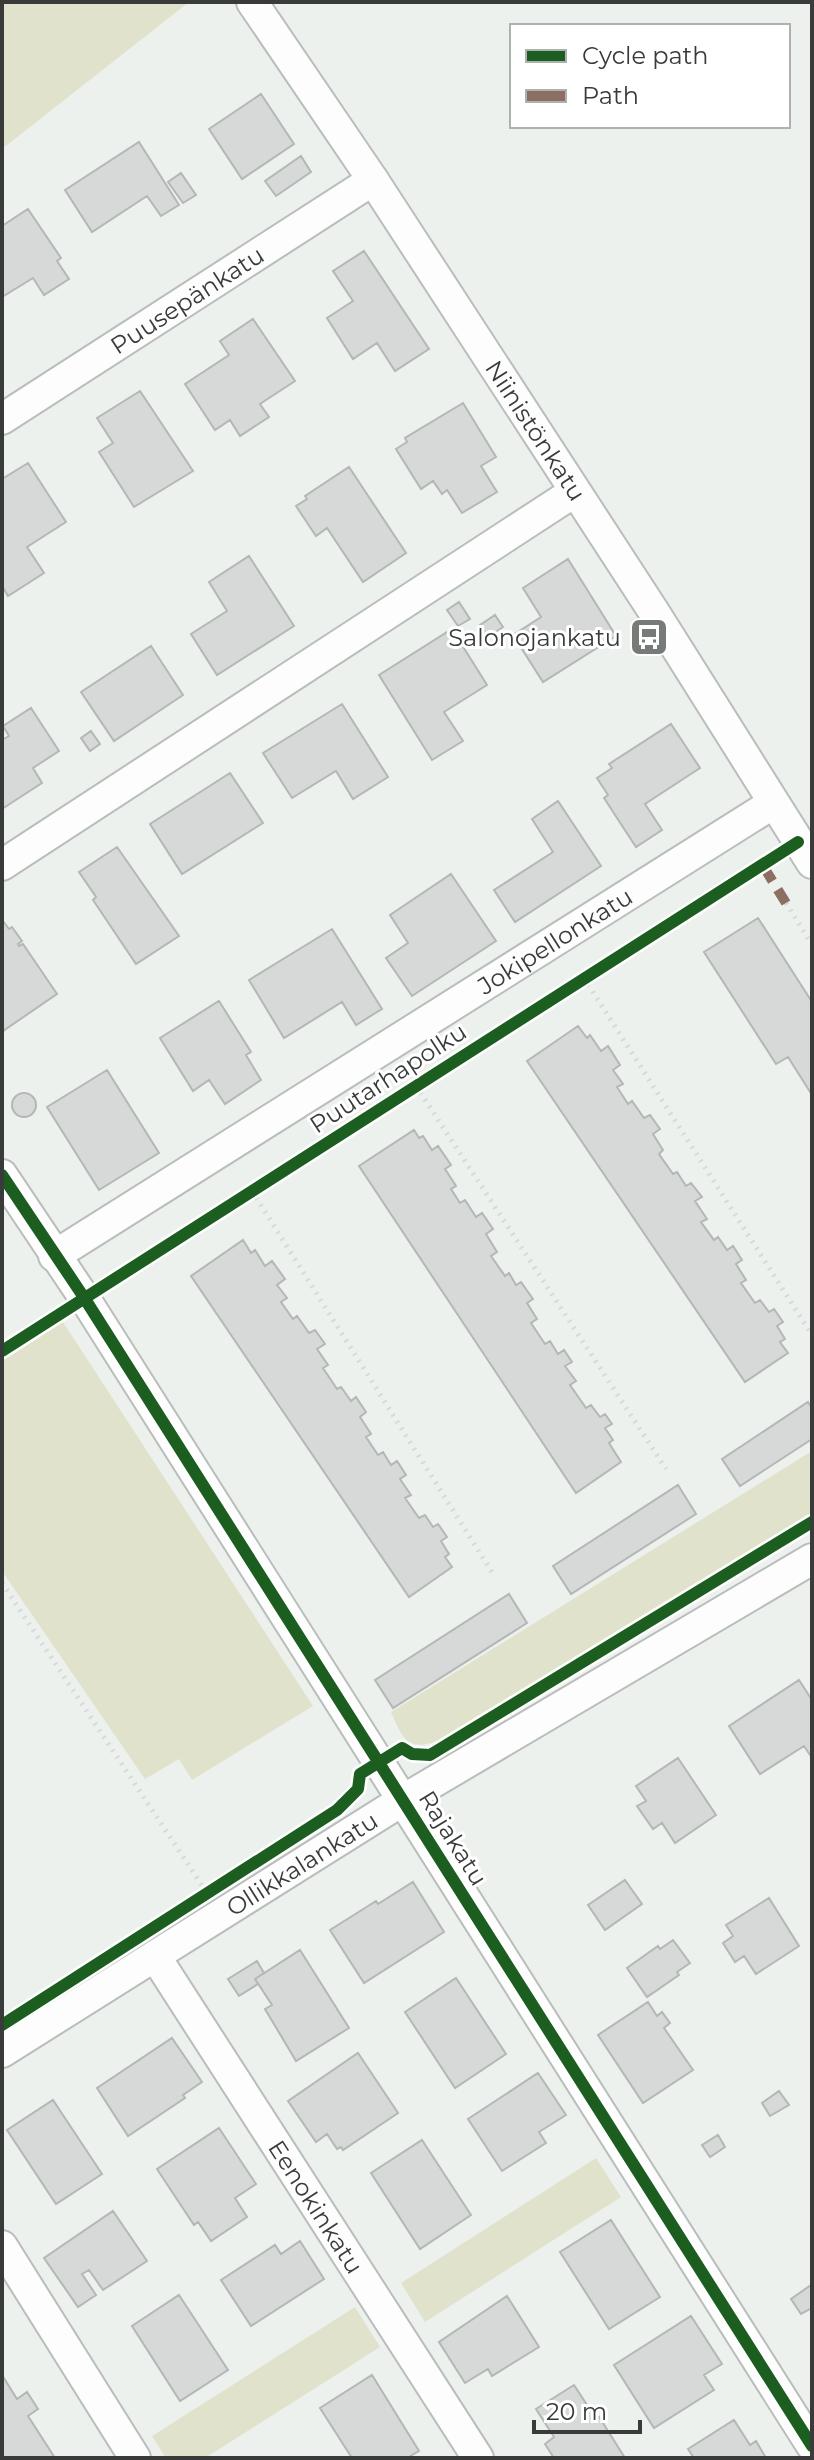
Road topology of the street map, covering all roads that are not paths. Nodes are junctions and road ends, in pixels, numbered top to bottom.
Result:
1 (252, 2) edge
2 (373, 180) junction
3 (2, 419) edge
4 (574, 492) junction
5 (772, 804) junction
6 (812, 863) edge
7 (2, 865) edge
8 (2, 1175) edge
9 (54, 1256) junction
10 (812, 1559) edge
11 (403, 1800) junction
12 (155, 1956) junction
13 (2, 2052) edge
14 (2, 2246) edge
15 (812, 2446) edge
16 (135, 2458) edge
17 (478, 2458) edge

1 - 2 street, Niinistönkatu
2 - 3 street, Puusepänkatu
2 - 4 street, Niinistönkatu
4 - 5 street, Niinistönkatu
4 - 7 street
5 - 6 street, Niinistönkatu
5 - 9 street, Jokipellonkatu
8 - 9 street, Rajakatu
9 - 11 street, Rajakatu
10 - 11 street, Ollikkalankatu
11 - 12 street, Ollikkalankatu
11 - 15 street, Rajakatu
12 - 13 street, Ollikkalankatu
12 - 17 street, Eenokinkatu
14 - 16 street

